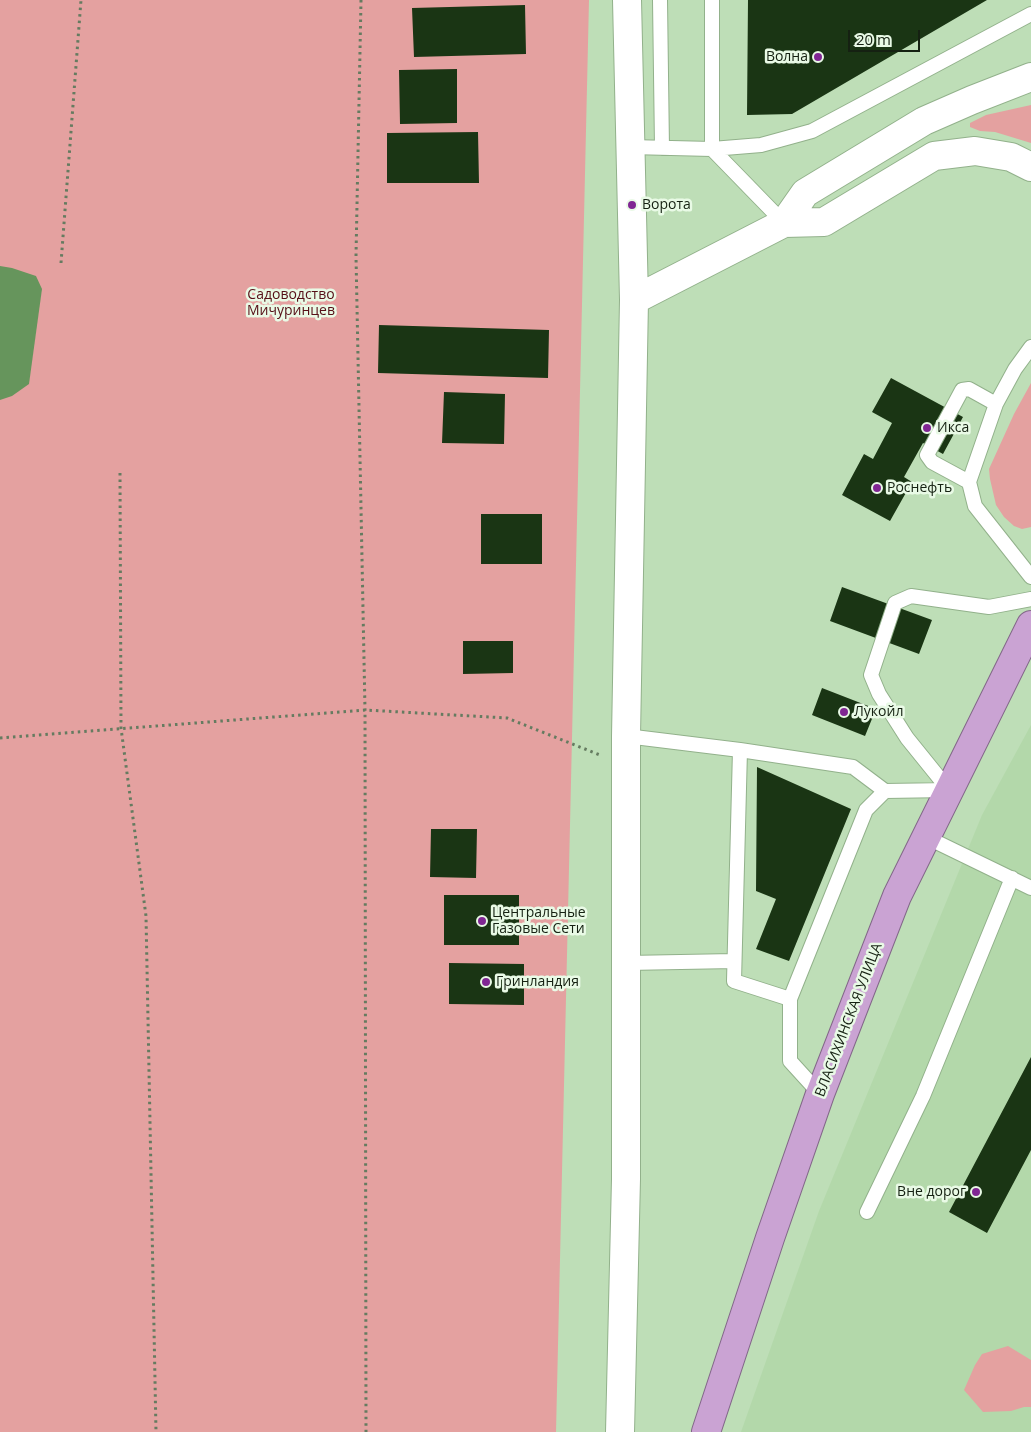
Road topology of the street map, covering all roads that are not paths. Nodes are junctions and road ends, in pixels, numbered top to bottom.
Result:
1 (627, 0) edge
2 (660, 0) edge
3 (712, 0) edge
4 (1031, 14) edge
5 (1031, 77) edge
6 (630, 147) junction
7 (662, 148) junction
8 (712, 148) junction
9 (1031, 166) edge
10 (784, 223) junction
11 (634, 300) junction
12 (1031, 347) edge
13 (996, 404) junction
14 (969, 482) junction
15 (1031, 577) edge
16 (1031, 599) edge
17 (1031, 625) edge
18 (626, 736) junction
19 (740, 750) junction
20 (885, 790) junction
21 (949, 790) junction
22 (926, 837) junction
23 (1012, 878) junction
24 (1031, 888) edge
25 (734, 962) junction
26 (627, 963) junction
27 (790, 999) junction
28 (820, 1094) junction
29 (867, 1212) dead end
30 (620, 1432) edge
31 (706, 1432) edge

1 - 6 street
2 - 7 lane
3 - 8 lane
4 - 8 lane
5 - 10 street
6 - 7 lane
6 - 11 street
7 - 8 lane
8 - 10 lane
9 - 10 street
10 - 11 street
11 - 18 street
12 - 13 lane
13 - 14 lane
13 - 14 lane
14 - 15 lane
16 - 21 lane
17 - 21 highway, ВЛАСИХИНСКАЯ УЛИЦА
18 - 19 lane
18 - 26 street
19 - 20 lane
19 - 25 lane
20 - 21 lane
20 - 27 lane
21 - 22 highway, ВЛАСИХИНСКАЯ УЛИЦА
22 - 23 lane
22 - 28 highway, ВЛАСИХИНСКАЯ УЛИЦА
23 - 24 lane
23 - 29 lane
25 - 26 lane
25 - 27 lane
26 - 30 street
27 - 28 lane
28 - 31 highway, ВЛАСИХИНСКАЯ УЛИЦА

